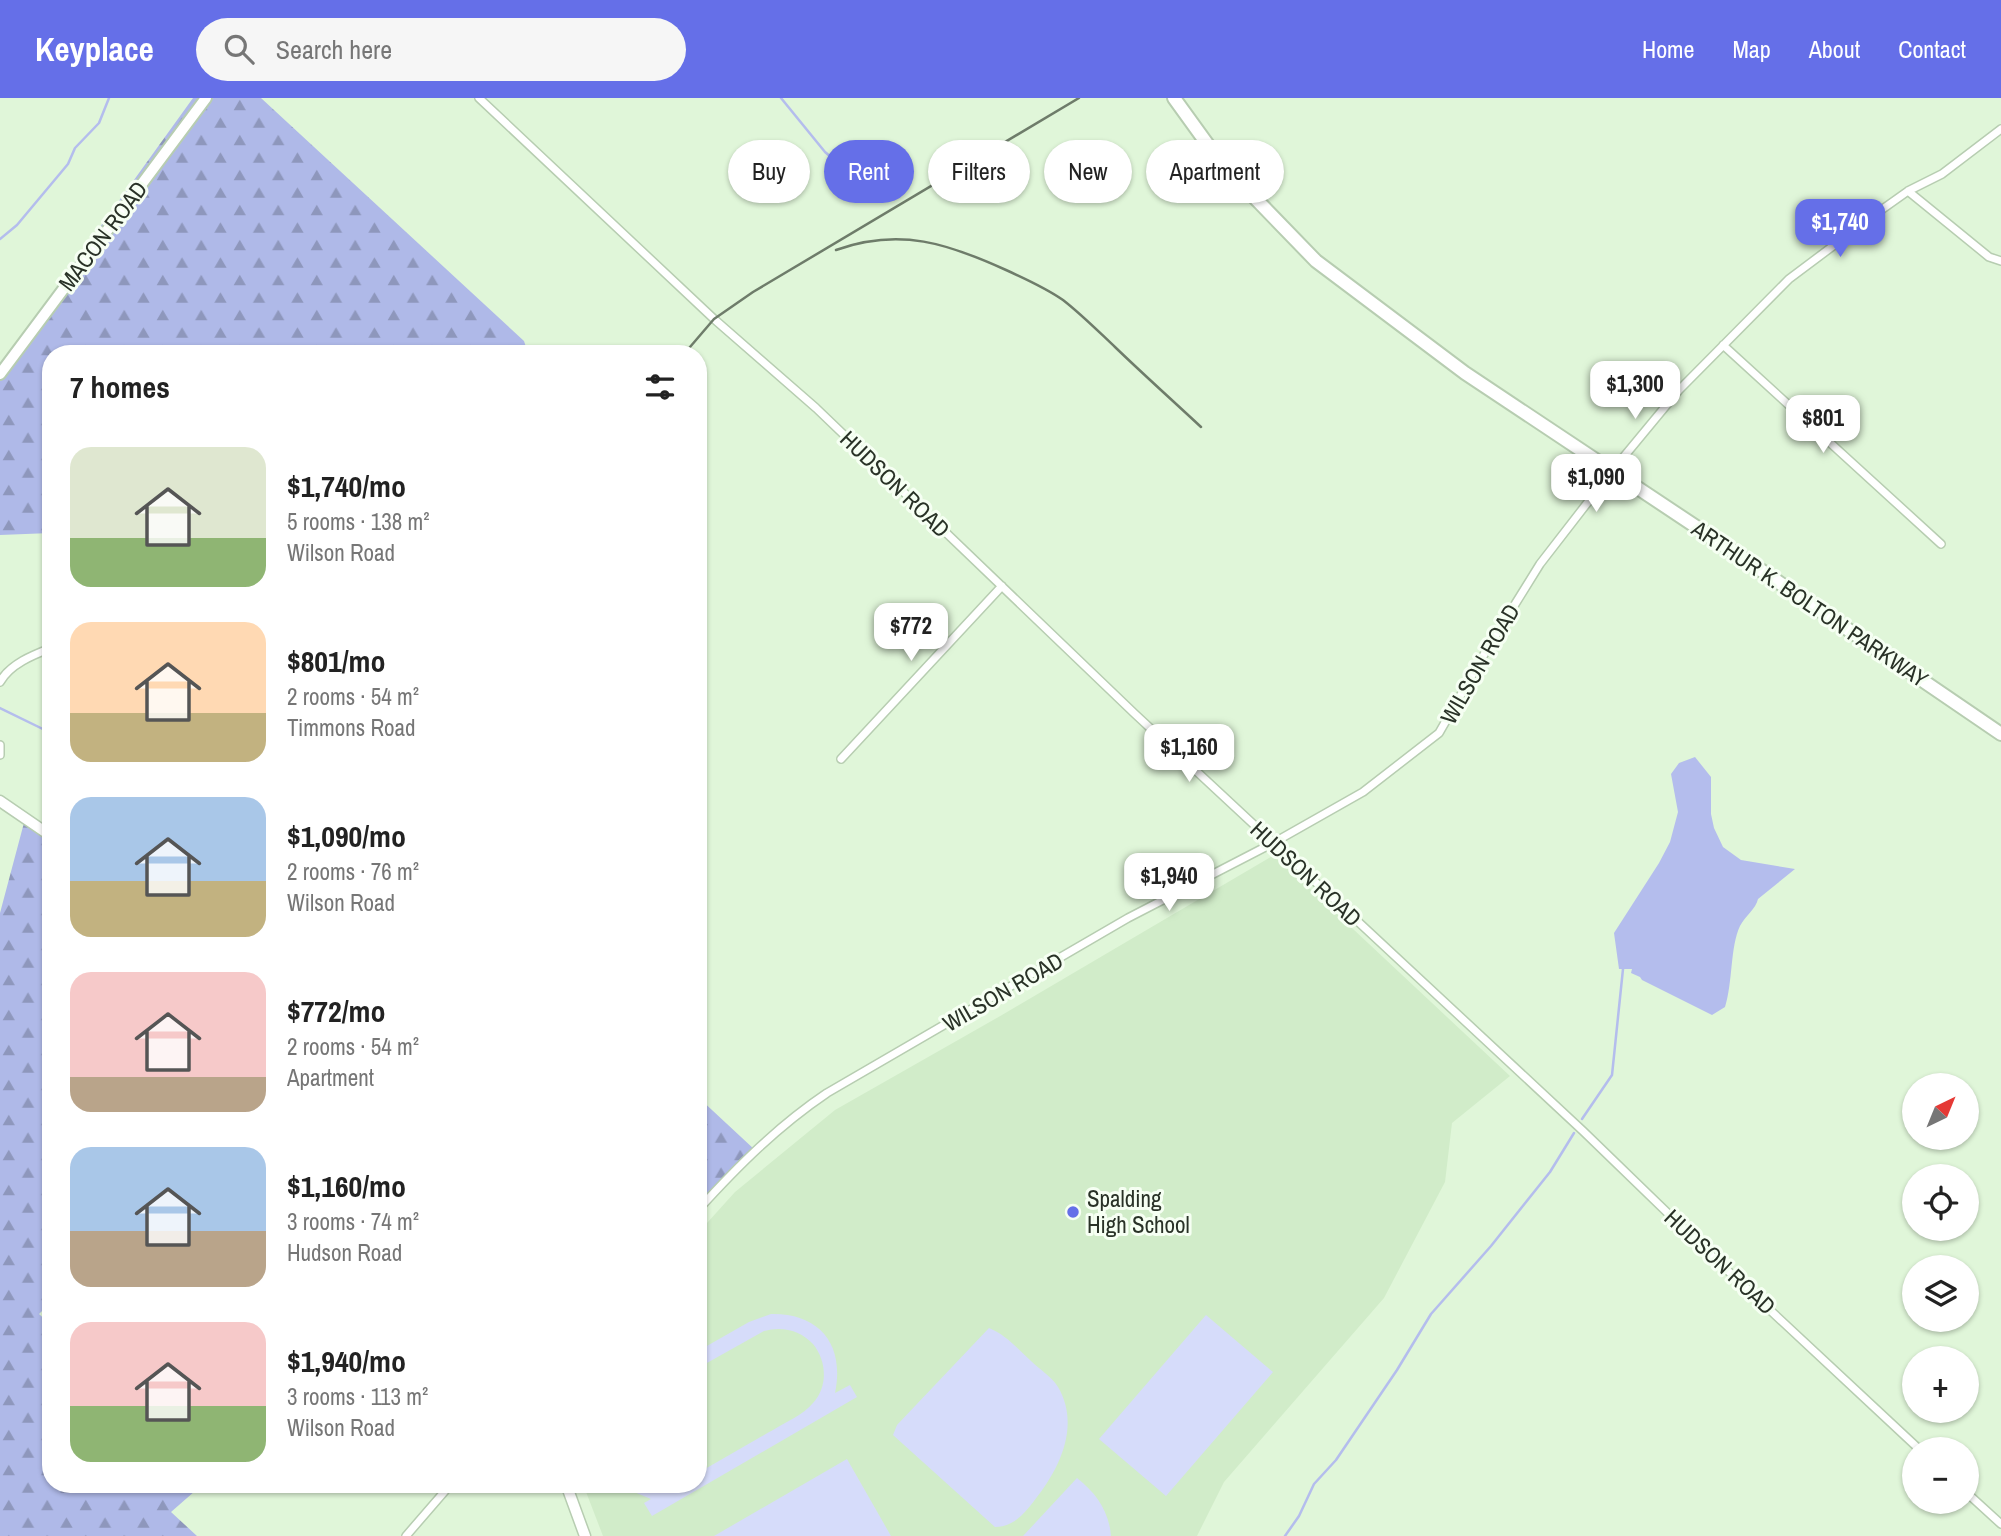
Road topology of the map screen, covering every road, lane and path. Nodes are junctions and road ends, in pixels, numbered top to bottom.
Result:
1 (206, 98) edge
2 (479, 98) edge
3 (1174, 98) edge
4 (2001, 129) edge
5 (1908, 191) junction
6 (2001, 261) edge
7 (1723, 345) junction
8 (0, 374) edge
9 (1612, 471) junction
10 (1941, 544) dead end
11 (1002, 586) junction
12 (42, 653) edge
13 (0, 682) edge
14 (2001, 734) edge
15 (0, 745) edge
16 (0, 755) edge
17 (841, 759) dead end
18 (0, 801) edge
19 (42, 830) edge
20 (1273, 843) junction
21 (707, 1201) edge
22 (1906, 1437) edge
23 (444, 1493) edge
24 (569, 1493) edge
25 (1979, 1504) edge
26 (2001, 1524) edge
27 (405, 1536) edge
28 (585, 1536) edge

1 - 8 main road, MACON ROAD
2 - 11 street, HUDSON ROAD
3 - 9 main road, ARTHUR K. BOLTON PARKWAY
4 - 5 street, WILSON ROAD
5 - 6 street
5 - 7 street, WILSON ROAD
7 - 9 street, WILSON ROAD
7 - 10 street
9 - 14 main road, ARTHUR K. BOLTON PARKWAY
9 - 20 street, WILSON ROAD
11 - 17 street
11 - 20 street, HUDSON ROAD
12 - 13 street
15 - 16 street
18 - 19 street
20 - 21 street, WILSON ROAD
20 - 22 street, HUDSON ROAD
23 - 27 street
24 - 28 street
25 - 26 street

